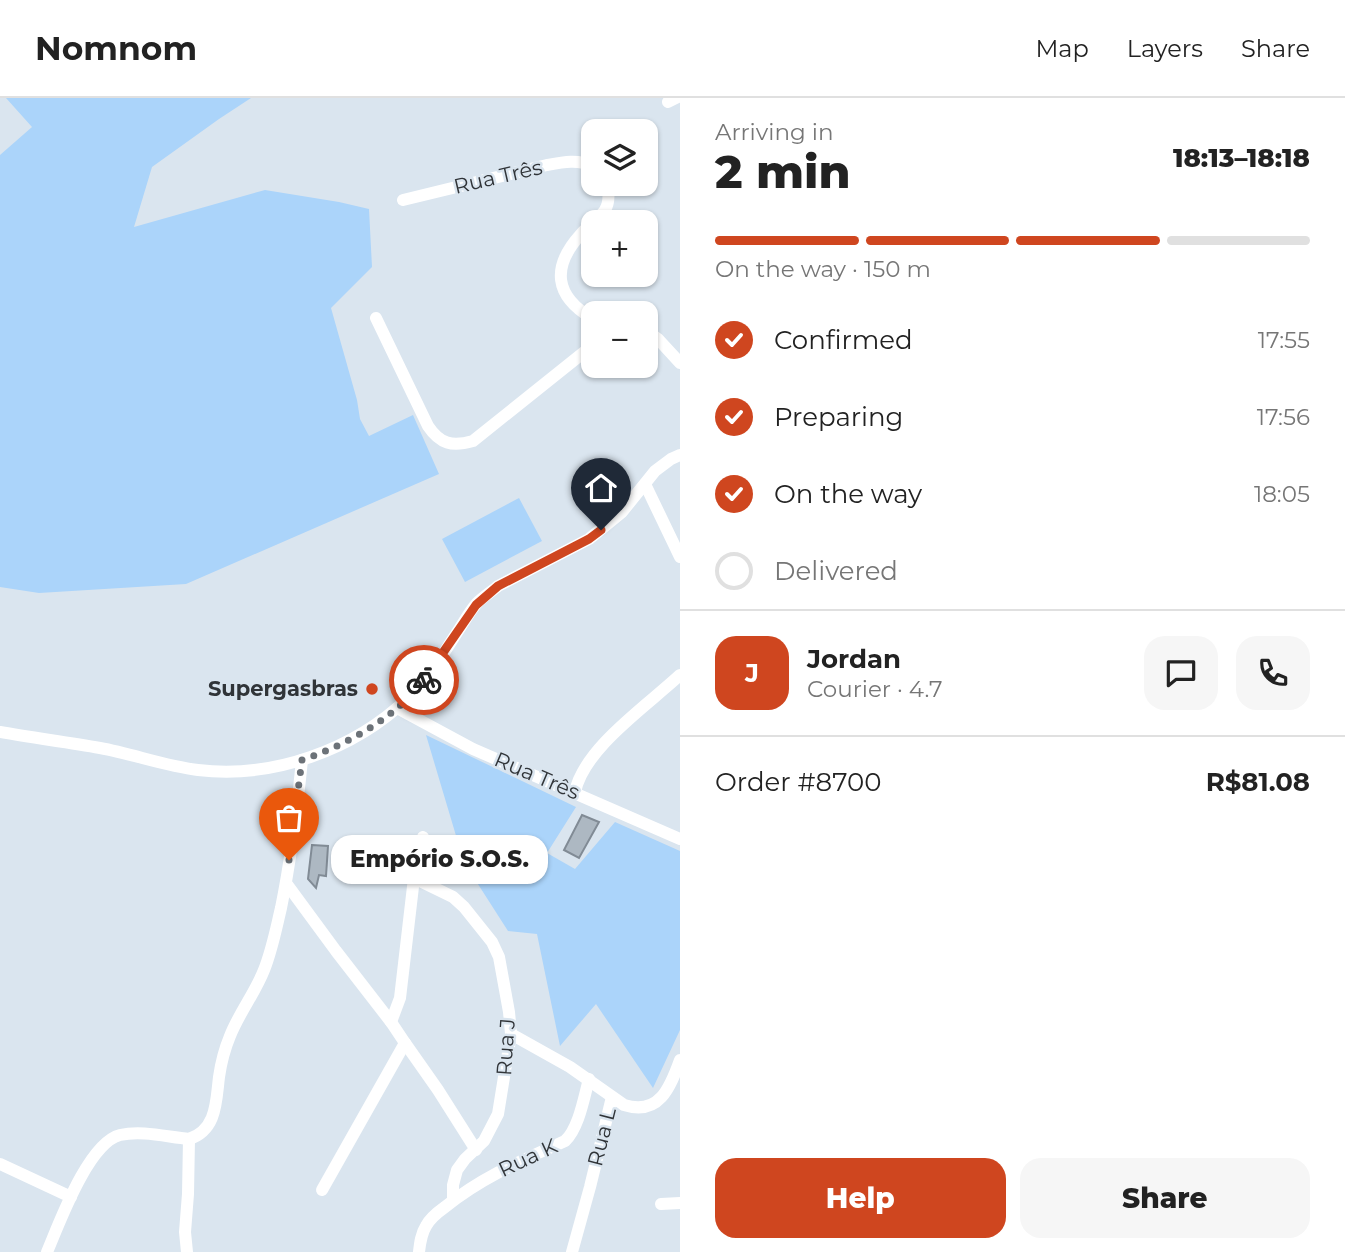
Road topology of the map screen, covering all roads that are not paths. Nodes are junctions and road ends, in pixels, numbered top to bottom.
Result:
1 (581, 162) edge
2 (609, 196) edge
3 (403, 200) dead end
4 (581, 312) edge
5 (376, 318) dead end
6 (658, 339) edge
7 (581, 355) edge
8 (680, 363) edge
9 (680, 455) edge
10 (645, 484) junction
11 (680, 556) edge
12 (680, 675) edge
13 (397, 708) junction
14 (0, 732) edge
15 (302, 760) junction
16 (575, 792) junction
17 (422, 837) dead end
18 (680, 839) edge
19 (414, 878) junction
20 (286, 883) junction
21 (391, 1021) junction
22 (511, 1034) junction
23 (405, 1043) junction
24 (680, 1060) edge
25 (589, 1079) junction
26 (612, 1097) junction
27 (190, 1139) junction
28 (476, 1150) junction
29 (0, 1164) edge
30 (322, 1190) dead end
31 (71, 1197) junction
32 (453, 1200) junction
33 (680, 1203) edge
34 (662, 1204) dead end
35 (47, 1252) edge
36 (187, 1252) edge
37 (419, 1252) edge
38 (572, 1252) edge

1 - 3 street, Rua Três
2 - 4 street
5 - 7 street
6 - 8 street
9 - 10 street
10 - 11 street
10 - 13 street
12 - 16 street
13 - 15 street
13 - 16 street, Rua Três
14 - 15 street
15 - 20 street
16 - 18 street, Rua Três
17 - 19 street
19 - 21 street
19 - 22 street, Rua J
20 - 21 street
20 - 27 street
21 - 23 street
22 - 25 street, Rua L
22 - 28 street, Rua J
23 - 28 street
23 - 30 street
24 - 26 street
25 - 26 street, Rua L
25 - 32 street, Rua K
26 - 38 street, Rua L
27 - 31 street
27 - 36 street
28 - 32 street, Rua J
29 - 31 street
31 - 35 street
32 - 37 street, Rua K
33 - 34 street

